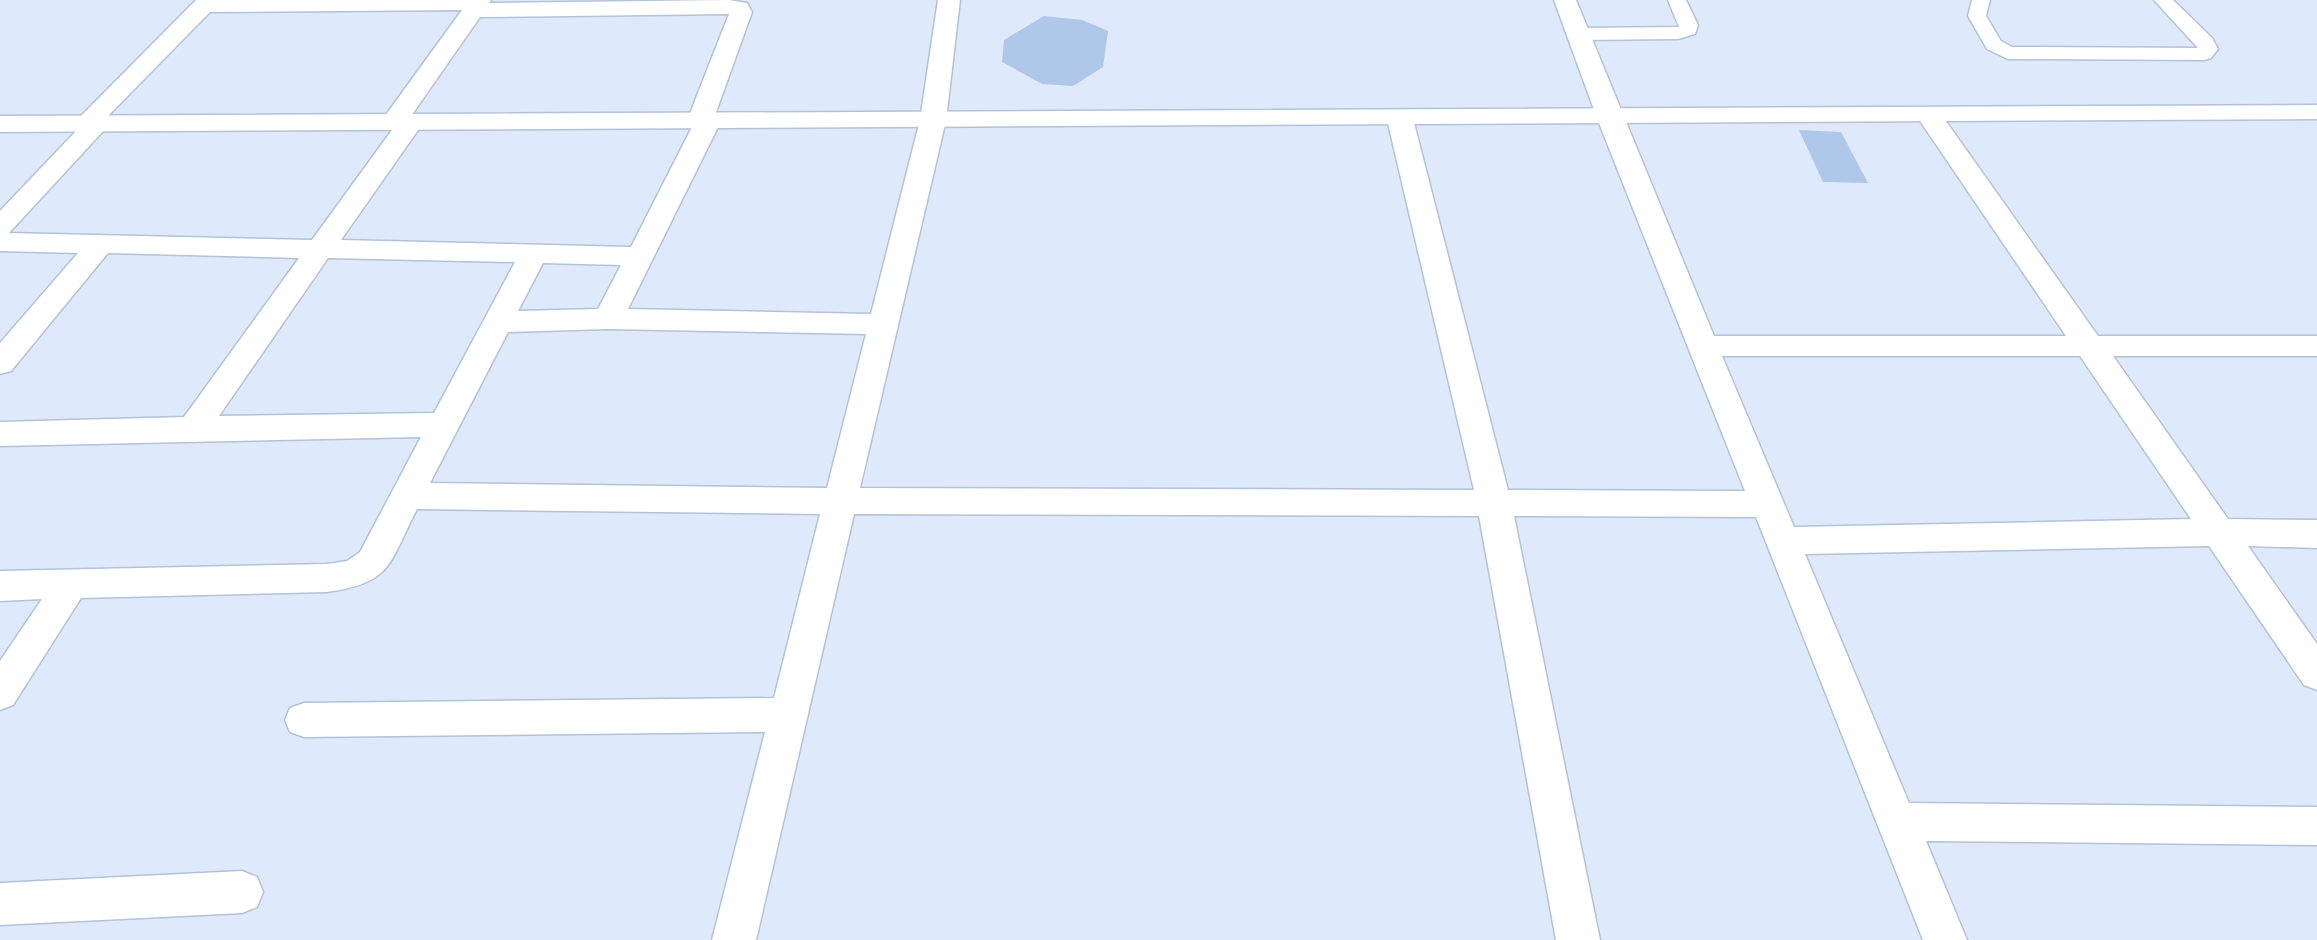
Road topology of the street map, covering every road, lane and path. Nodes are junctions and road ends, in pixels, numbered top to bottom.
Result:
1 (949, 0) edge
2 (1565, 0) edge
3 (1677, 0) edge
4 (1981, 0) edge
5 (2163, 0) edge
6 (307, 2) edge
7 (207, 3) edge
8 (650, 4) edge
9 (477, 5) edge
10 (1578, 34) junction
11 (2317, 112) edge
12 (1929, 115) junction
13 (1610, 118) junction
14 (1400, 119) junction
15 (933, 120) junction
16 (704, 121) junction
17 (402, 123) junction
18 (0, 124) edge
19 (92, 124) junction
20 (0, 227) edge
21 (0, 242) edge
22 (100, 244) junction
23 (322, 247) junction
24 (534, 253) junction
25 (641, 256) junction
26 (608, 319) junction
27 (498, 322) junction
28 (884, 324) junction
29 (0, 327) edge
30 (31, 327) junction
31 (1702, 346) junction
32 (2317, 346) edge
33 (2091, 347) junction
34 (0, 363) edge
35 (444, 426) junction
36 (193, 428) junction
37 (0, 434) edge
38 (406, 496) junction
39 (840, 501) junction
40 (1494, 503) junction
41 (1767, 504) junction
42 (2219, 532) junction
43 (2317, 534) edge
44 (1782, 541) junction
45 (72, 583) junction
46 (0, 586) edge
47 (2317, 674) edge
48 (0, 693) edge
49 (788, 715) junction
50 (304, 720) dead end
51 (1897, 822) junction
52 (2317, 826) edge
53 (242, 892) dead end
54 (0, 904) edge
55 (734, 940) edge
56 (1578, 940) edge
57 (1945, 940) edge

1 - 15 street
2 - 10 street
3 - 10 lane
4 - 5 lane
6 - 7 street
6 - 9 street
7 - 19 street
8 - 9 street
8 - 16 street
9 - 17 street
10 - 13 street
11 - 12 street
12 - 13 street
12 - 33 street
13 - 14 street
13 - 31 street
14 - 15 street
14 - 40 street
15 - 16 street
15 - 28 street
16 - 17 street
16 - 25 street
17 - 19 street
17 - 23 street
18 - 19 street
19 - 20 street
21 - 22 street
22 - 23 street
22 - 30 street
23 - 24 street
23 - 36 street
24 - 25 street
24 - 27 street
25 - 26 street
26 - 27 street
26 - 28 street
27 - 35 street
28 - 39 street
29 - 30 street
30 - 34 street
31 - 33 street
31 - 41 street
32 - 33 street
33 - 42 street
35 - 36 street
35 - 38 street
36 - 37 street
38 - 39 street
38 - 45 street
39 - 40 street
39 - 49 street
40 - 41 street
40 - 56 street
41 - 44 street
42 - 43 street
42 - 44 street
42 - 47 street
44 - 51 street
45 - 46 street
45 - 48 street
49 - 50 street
49 - 55 street
51 - 52 street
51 - 57 street
53 - 54 street

